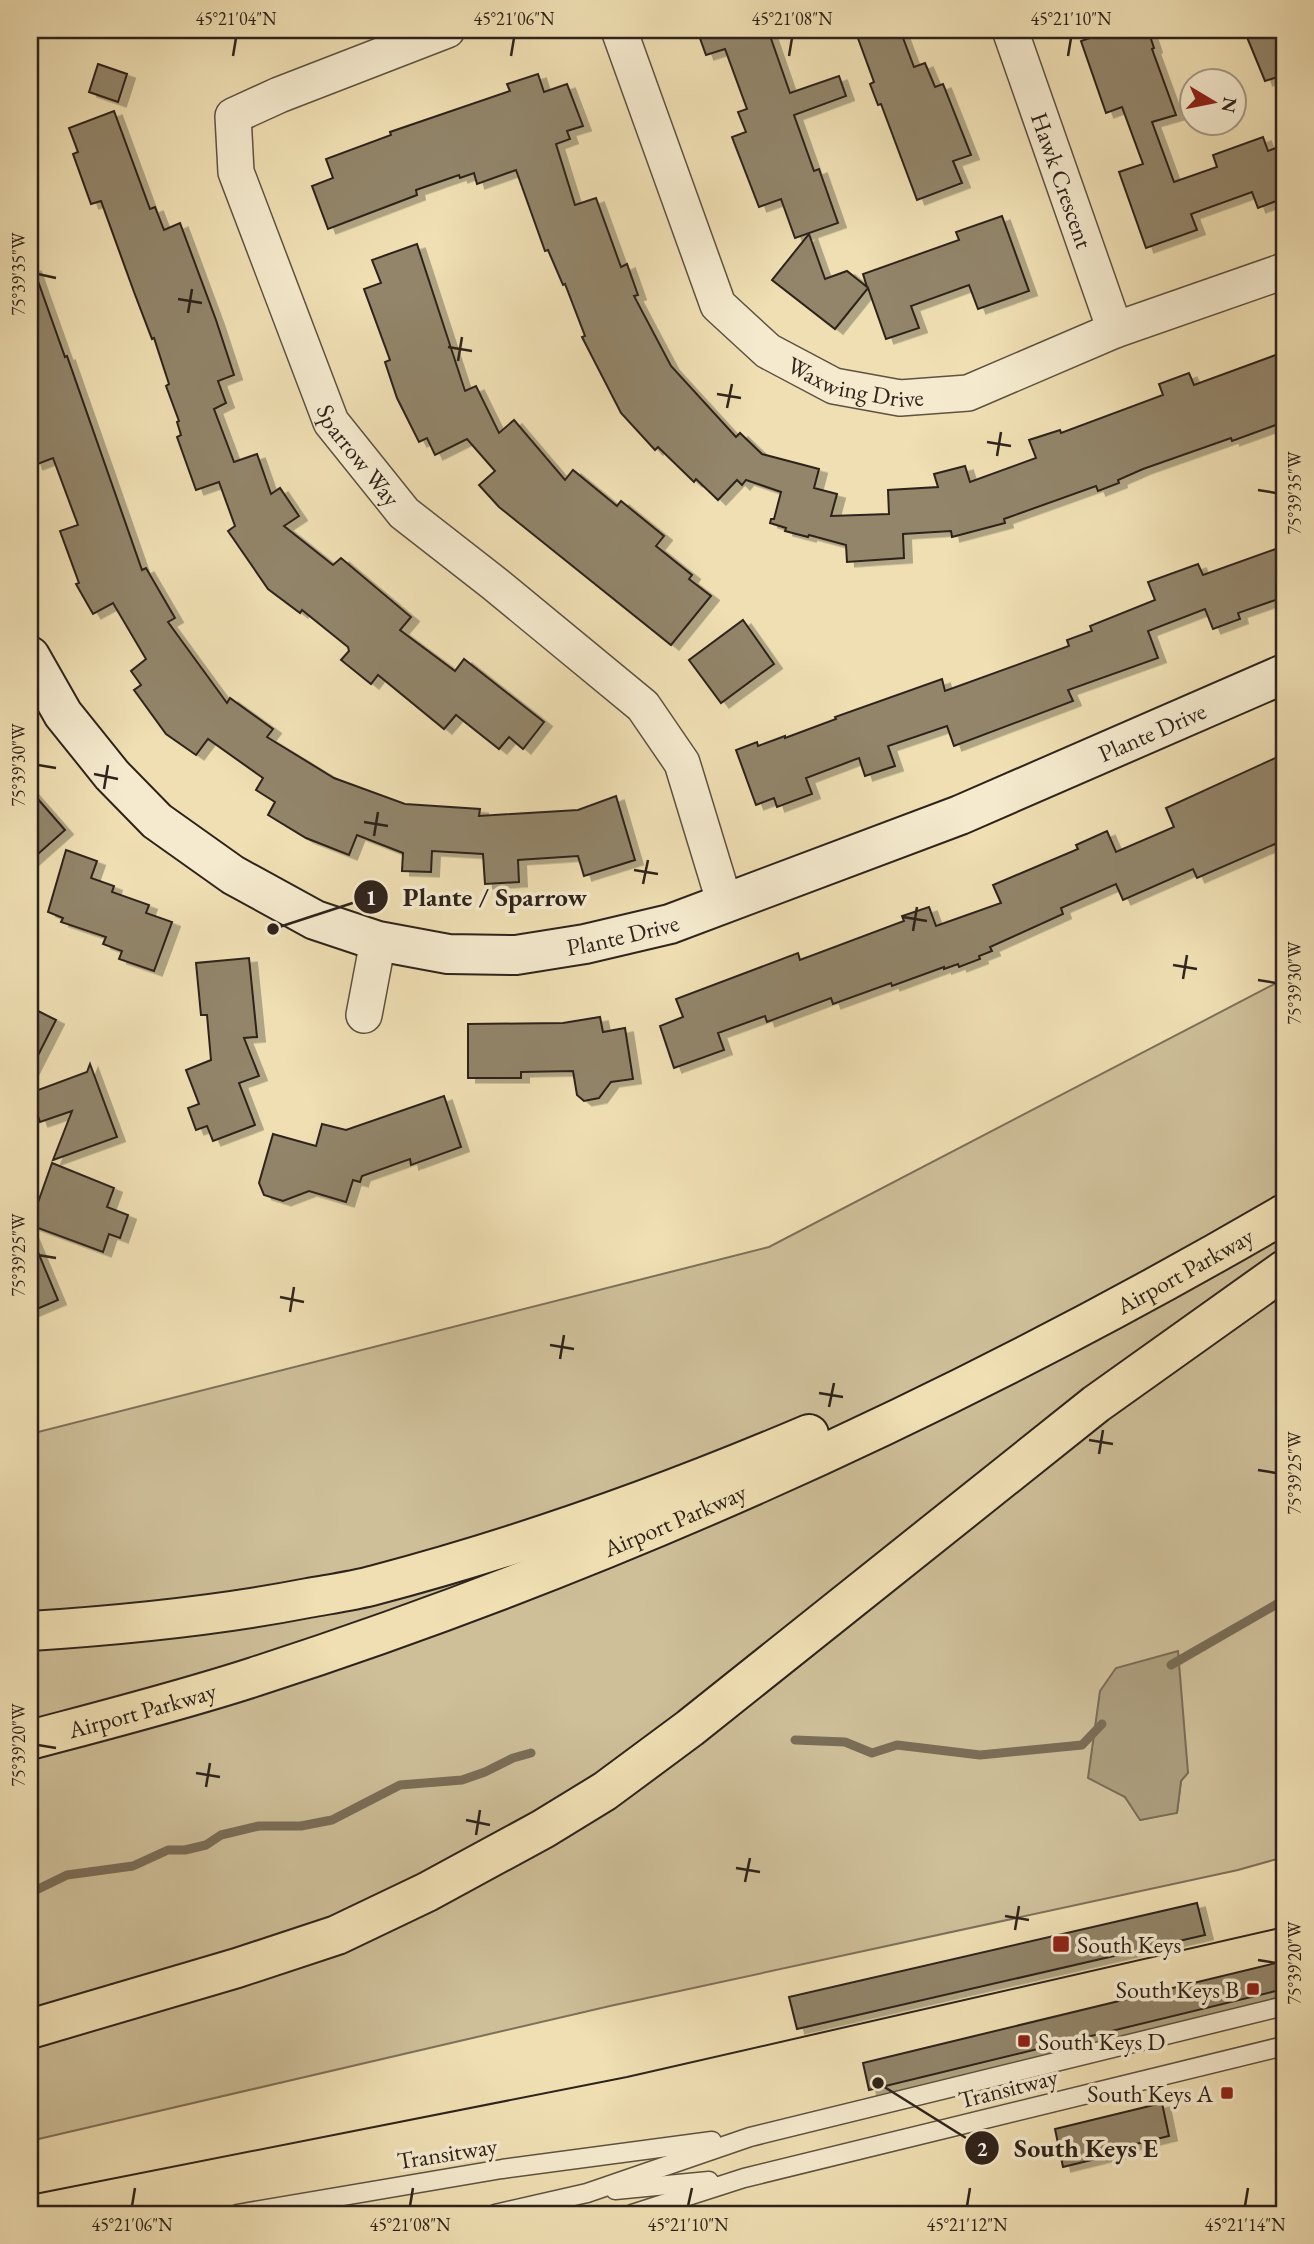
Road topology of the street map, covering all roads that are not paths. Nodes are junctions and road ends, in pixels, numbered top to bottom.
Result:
1 (447, 30) edge
2 (619, 30) edge
3 (1010, 30) edge
4 (1284, 271) edge
5 (1115, 330) junction
6 (31, 660) edge
7 (1284, 674) edge
8 (725, 904) junction
9 (378, 941) junction
10 (364, 1014) dead end
11 (1284, 1214) edge
12 (1284, 1270) edge
13 (1165, 1283) junction
14 (30, 1631) edge
15 (30, 1740) edge
16 (1284, 2006) edge
17 (30, 2029) edge
18 (1284, 2046) edge
19 (750, 2137) junction
20 (744, 2178) junction
21 (587, 2193) junction
22 (237, 2214) edge
23 (495, 2214) edge
24 (632, 2214) edge

1 - 8 street, Sparrow Way
2 - 5 street, Waxwing Drive
3 - 5 street, Hawk Crescent
4 - 5 street, Waxwing Drive
6 - 9 street, Plante Drive
7 - 8 street, Plante Drive
8 - 9 street, Plante Drive
9 - 10 street
11 - 13 highway, Airport Parkway
12 - 17 highway
13 - 14 highway
13 - 15 highway, Airport Parkway
16 - 19 lane, Transitway
18 - 20 lane, Transitway
19 - 21 lane, Transitway
19 - 22 lane, Transitway
20 - 21 lane, Transitway
20 - 24 lane, Transitway
21 - 23 lane, Transitway

